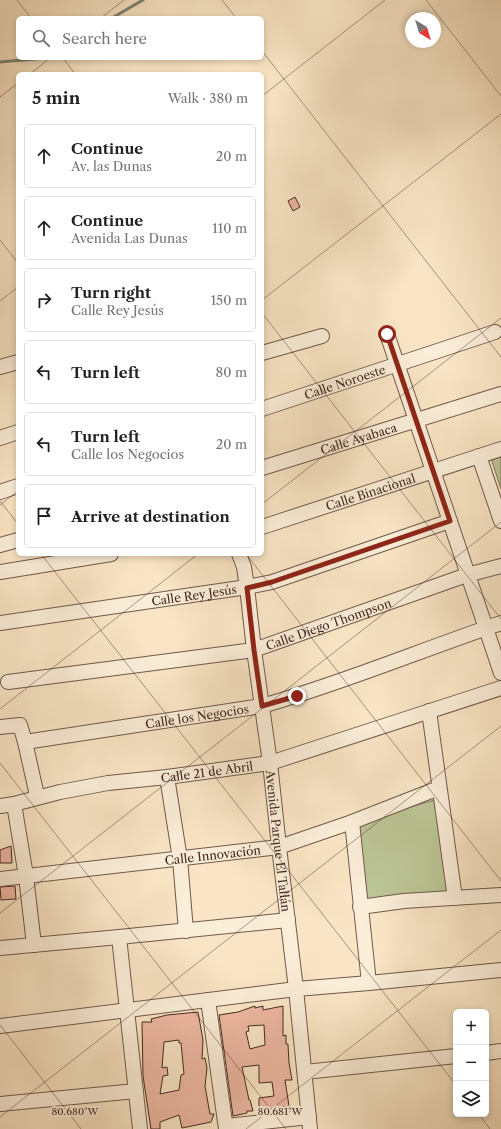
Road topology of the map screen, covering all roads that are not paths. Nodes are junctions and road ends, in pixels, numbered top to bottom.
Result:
1 (495, 332) dead end
2 (387, 334) dead end
3 (322, 336) dead end
4 (264, 352) edge
5 (16, 363) edge
6 (398, 364) junction
7 (0, 367) edge
8 (501, 394) edge
9 (264, 408) edge
10 (416, 420) junction
11 (16, 433) edge
12 (0, 438) edge
13 (501, 449) edge
14 (479, 456) junction
15 (264, 467) edge
16 (433, 470) junction
17 (16, 487) edge
18 (0, 492) edge
19 (450, 521) junction
20 (501, 521) edge
21 (264, 526) edge
22 (16, 541) edge
23 (0, 545) edge
24 (99, 556) edge
25 (240, 556) edge
26 (501, 566) edge
27 (0, 572) edge
28 (467, 575) junction
29 (247, 588) junction
30 (0, 623) edge
31 (501, 623) edge
32 (485, 629) junction
33 (254, 650) junction
34 (501, 673) edge
35 (8, 682) dead end
36 (501, 688) edge
37 (262, 706) junction
38 (429, 711) junction
39 (0, 727) edge
40 (25, 742) junction
41 (270, 763) junction
42 (167, 777) junction
43 (439, 788) junction
44 (36, 798) junction
45 (14, 804) junction
46 (0, 806) edge
47 (352, 822) junction
48 (279, 848) junction
49 (180, 859) junction
50 (26, 876) junction
51 (0, 879) edge
52 (501, 895) edge
53 (455, 898) junction
54 (360, 907) junction
55 (288, 920) junction
56 (186, 930) junction
57 (119, 938) junction
58 (34, 945) junction
59 (0, 948) edge
60 (501, 970) edge
61 (369, 983) junction
62 (296, 989) junction
63 (208, 1000) junction
64 (127, 1010) junction
65 (0, 1026) edge
66 (501, 1051) edge
67 (489, 1053) edge
68 (453, 1056) edge
69 (305, 1072) junction
70 (136, 1091) junction
71 (0, 1104) edge
72 (310, 1123) edge
73 (226, 1127) edge
74 (140, 1129) edge

1 - 6 street, Calle Noroeste
2 - 6 street
3 - 4 street
5 - 7 street
6 - 9 street, Calle Noroeste
6 - 10 street
8 - 10 street, Calle Ayabaca
10 - 15 street, Calle Ayabaca
10 - 16 street
11 - 12 street
13 - 14 street, Calle Binacional
14 - 16 street, Calle Binacional
14 - 20 street
16 - 19 street
16 - 21 street, Calle Binacional
17 - 18 street
19 - 28 street
19 - 29 street, Calle Rey Jesús
22 - 23 street
24 - 27 street
25 - 29 street, Avenida Parque El Tallán
26 - 28 street, Calle Diego Thompson
28 - 32 street
28 - 33 street, Calle Diego Thompson
29 - 30 street, Calle Rey Jesús
29 - 33 street, Avenida Parque El Tallán
31 - 32 street, Calle los Negocios
32 - 34 street
32 - 37 street, Calle los Negocios
33 - 35 street, Calle Diego Thompson
33 - 37 street, Avenida Parque El Tallán
36 - 38 street, Calle 21 de Abril
37 - 40 street, Calle los Negocios
37 - 41 street, Avenida Parque El Tallán
38 - 41 street, Calle 21 de Abril
38 - 43 street
39 - 40 street
40 - 44 street
41 - 42 street, Calle 21 de Abril
41 - 48 street, Avenida Parque El Tallán
42 - 44 street, Calle 21 de Abril
42 - 49 street
43 - 47 street, Calle Innovación
43 - 53 street
44 - 45 street, Calle 21 de Abril
45 - 46 street, Calle 21 de Abril
45 - 50 street
47 - 48 street, Calle Innovación
47 - 54 street
48 - 49 street, Calle Innovación
48 - 55 street, Avenida Parque El Tallán
49 - 50 street, Calle Innovación
49 - 56 street
50 - 51 street, Calle Innovación
50 - 58 street
52 - 53 street
53 - 54 street
54 - 61 street
55 - 56 street
55 - 62 street, Avenida Parque El Tallán
56 - 57 street
57 - 58 street
57 - 64 street
58 - 59 street
60 - 61 street
61 - 62 street
62 - 63 street
62 - 69 street, Avenida Parque El Tallán
63 - 64 street
63 - 73 street
64 - 65 street
64 - 70 street
66 - 67 street
68 - 69 street
69 - 72 street, Avenida Parque El Tallán
70 - 71 street
70 - 74 street
72 - 73 street

